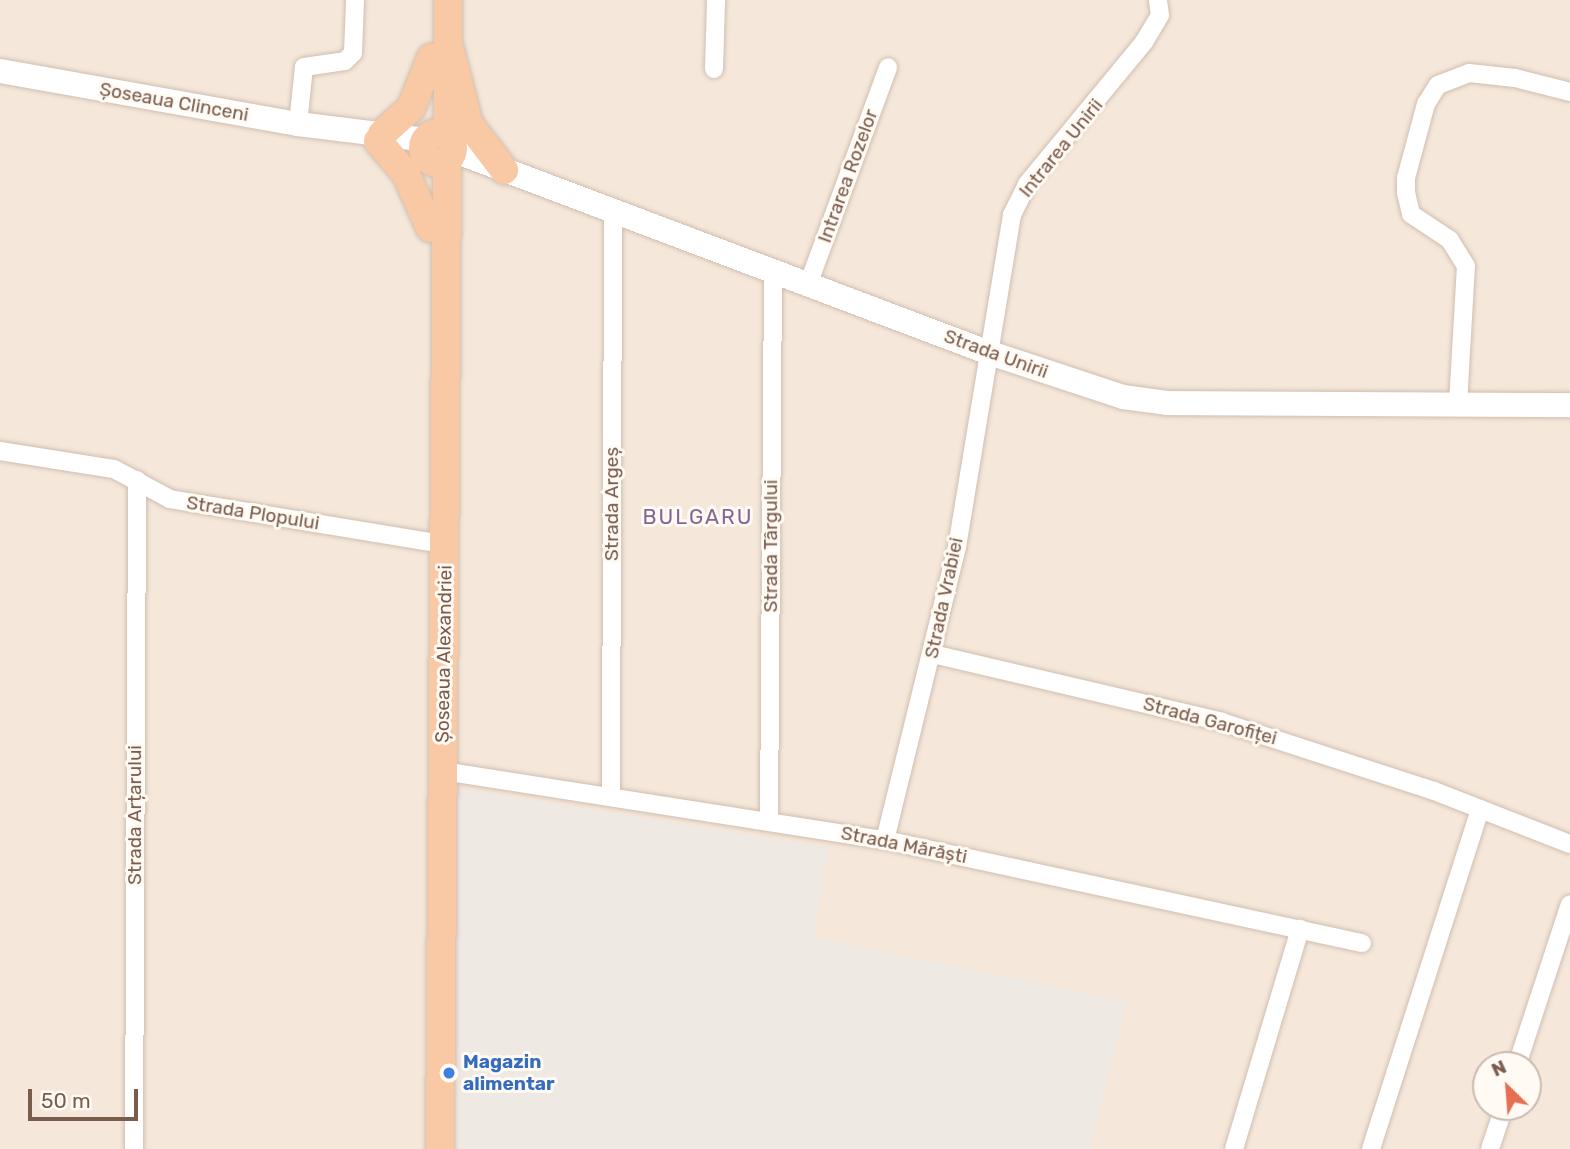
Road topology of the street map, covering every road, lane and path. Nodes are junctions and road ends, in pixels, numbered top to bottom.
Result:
1 (355, 0) edge
2 (431, 0) edge
3 (448, 0) edge
4 (716, 0) edge
5 (1158, 0) edge
6 (439, 50) junction
7 (888, 67) dead end
8 (714, 69) dead end
9 (0, 71) edge
10 (1570, 92) edge
11 (298, 124) junction
12 (380, 138) junction
13 (437, 149) junction
14 (504, 170) junction
15 (613, 213) junction
16 (430, 228) junction
17 (773, 272) junction
18 (808, 285) junction
19 (987, 352) junction
20 (1458, 404) junction
21 (1570, 405) edge
22 (0, 451) edge
23 (137, 480) junction
24 (429, 542) junction
25 (933, 654) junction
26 (443, 771) junction
27 (611, 796) junction
28 (1480, 809) junction
29 (769, 821) junction
30 (885, 840) junction
31 (1570, 844) edge
32 (1570, 904) edge
33 (1300, 929) junction
34 (1362, 943) dead end
35 (1522, 1051) edge
36 (1499, 1121) edge
37 (134, 1149) edge
38 (424, 1149) edge
39 (440, 1149) edge
40 (1234, 1149) edge
41 (1371, 1149) edge
42 (1490, 1149) edge

1 - 11 street
2 - 6 highway, Șoseaua Alexandriei
3 - 6 highway, Șoseaua Alexandriei
4 - 8 street
5 - 19 street, Intrarea Unirii
6 - 12 highway
6 - 13 highway, Șoseaua Alexandriei
6 - 14 highway
7 - 18 street, Intrarea Rozelor
9 - 11 main road, Șoseaua Clinceni
10 - 20 street
11 - 12 main road, Șoseaua Clinceni
12 - 13 main road, Șoseaua Clinceni
12 - 16 highway
13 - 14 main road, Strada Unirii
13 - 16 highway, Șoseaua Alexandriei
13 - 26 highway, Șoseaua Alexandriei
14 - 15 main road, Strada Unirii
15 - 17 main road, Strada Unirii
15 - 27 street, Strada Argeș
16 - 24 highway, Șoseaua Alexandriei
17 - 18 main road, Strada Unirii
17 - 29 street, Strada Târgului
18 - 19 main road, Strada Unirii
19 - 20 main road, Strada Unirii
19 - 25 street, Strada Vrabiei
20 - 21 main road, Strada Unirii
22 - 23 street, Strada Plopului
23 - 24 street, Strada Plopului
23 - 37 street, Strada Arțarului
24 - 38 highway, Șoseaua Alexandriei
25 - 28 street, Strada Garofiței
25 - 30 street, Strada Vrabiei
26 - 27 street, Strada Mărăști
26 - 39 highway, Șoseaua Alexandriei
27 - 29 street, Strada Mărăști
28 - 31 street, Strada Garofiței
28 - 41 street
29 - 30 street, Strada Mărăști
30 - 33 street, Strada Mărăști
32 - 35 street
33 - 34 street, Strada Mărăști
33 - 40 street
36 - 42 street

